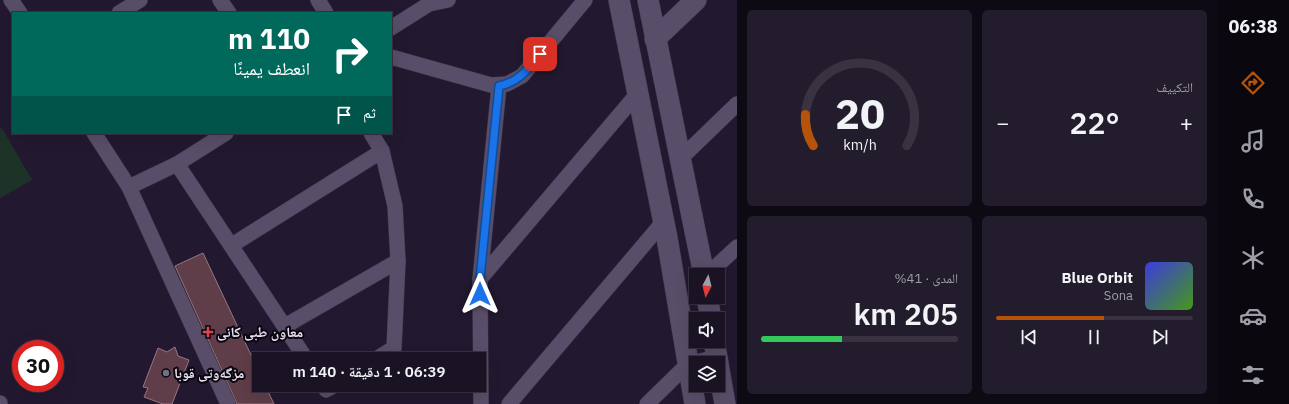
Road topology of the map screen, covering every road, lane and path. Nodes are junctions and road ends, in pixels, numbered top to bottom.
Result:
1 (10, 0) edge
2 (140, 0) edge
3 (220, 0) edge
4 (318, 0) edge
5 (448, 0) edge
6 (585, 0) edge
7 (619, 0) edge
8 (648, 0) edge
9 (696, 0) edge
10 (428, 2) edge
11 (19, 12) edge
12 (121, 12) edge
13 (228, 12) edge
14 (325, 12) edge
15 (392, 27) edge
16 (656, 39) junction
17 (392, 57) edge
18 (499, 86) junction
19 (638, 93) junction
20 (737, 104) edge
21 (95, 134) edge
22 (224, 134) edge
23 (372, 134) edge
24 (382, 151) junction
25 (680, 159) junction
26 (178, 164) junction
27 (129, 187) junction
28 (664, 221) junction
29 (232, 245) junction
30 (737, 247) edge
31 (398, 261) junction
32 (703, 268) edge
33 (714, 268) edge
34 (480, 279) junction
35 (285, 326) junction
36 (302, 352) edge
37 (387, 352) edge
38 (688, 364) junction
39 (723, 392) edge
40 (228, 404) edge
41 (481, 404) edge
42 (509, 404) edge
43 (647, 404) edge
44 (695, 404) edge
45 (725, 404) edge

1 - 11 street
2 - 12 street
3 - 13 street
4 - 14 street
5 - 10 street
6 - 18 street
7 - 19 street
8 - 16 street
9 - 16 street
10 - 15 street
16 - 25 street
17 - 18 street
18 - 34 street
19 - 28 street
19 - 34 street
20 - 25 street
21 - 27 street
22 - 26 street
23 - 24 street
24 - 29 street
24 - 31 street
25 - 32 street
26 - 27 street
26 - 29 street
27 - 40 street
28 - 38 street
28 - 42 street
29 - 35 street
30 - 33 street
31 - 35 street
31 - 37 street
34 - 41 street
35 - 36 street
38 - 43 street
38 - 44 street
39 - 45 street

